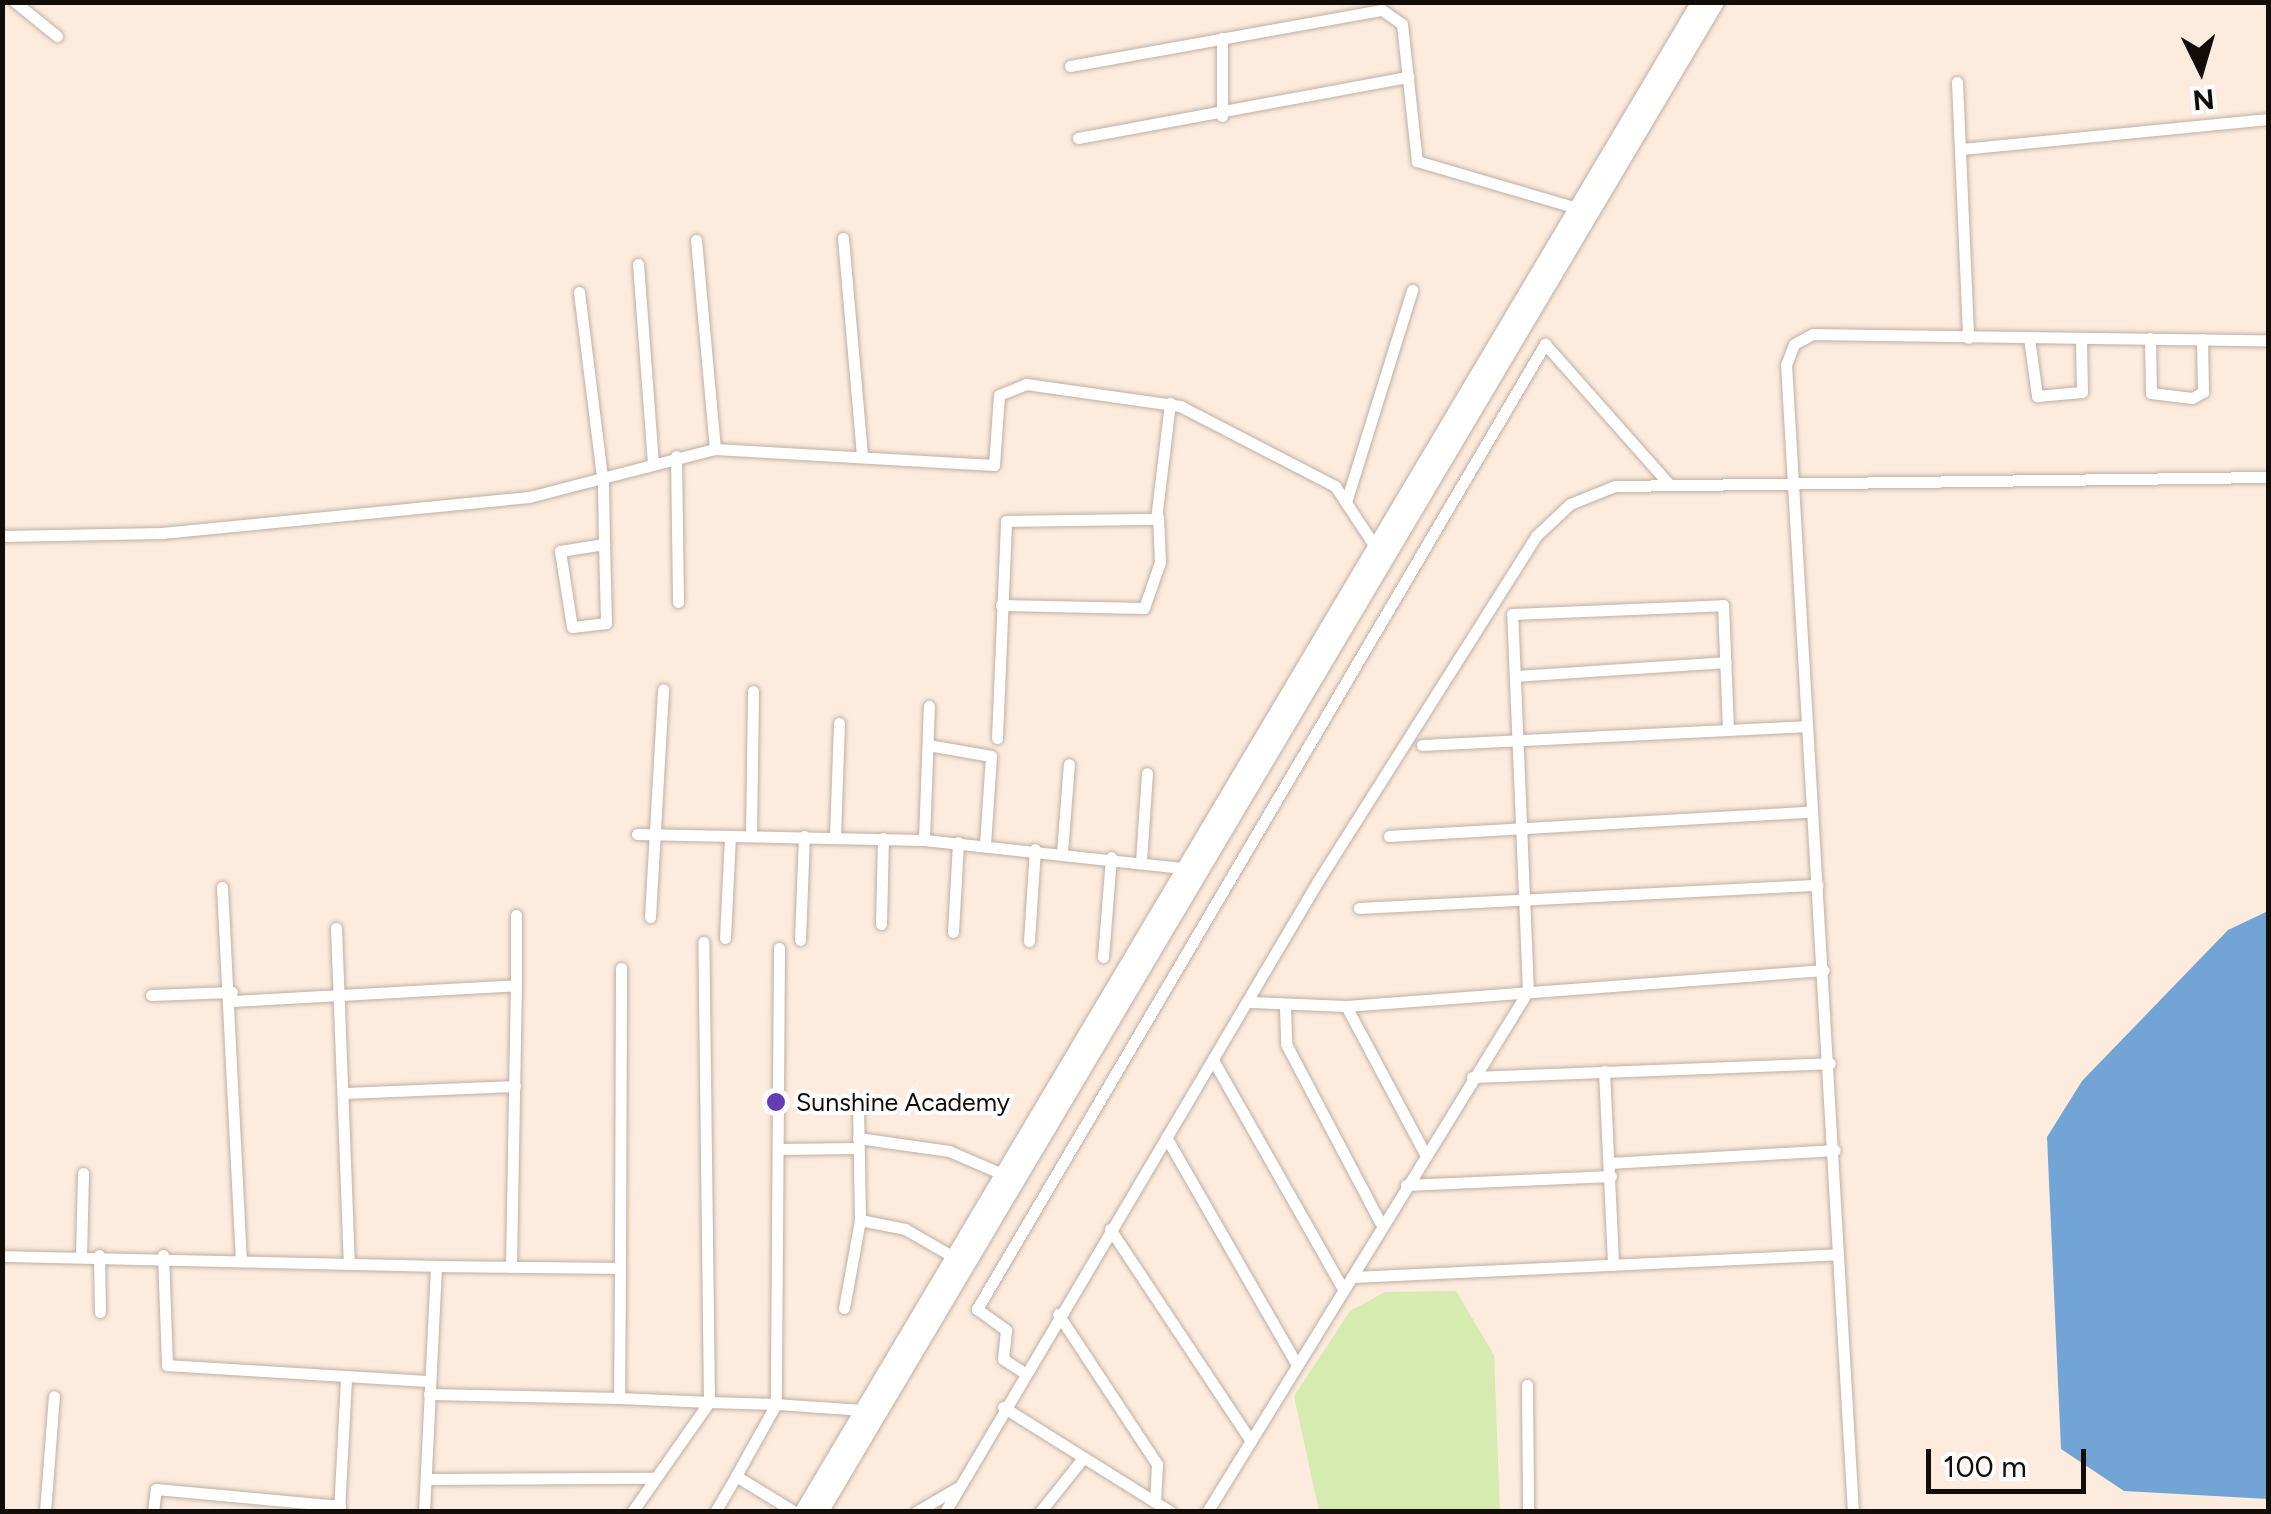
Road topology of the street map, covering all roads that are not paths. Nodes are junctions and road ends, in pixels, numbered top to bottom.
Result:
1 (15, 2) edge
2 (1700, 2) edge
3 (1715, 2) edge
4 (57, 36) dead end
5 (1222, 38) junction
6 (1070, 66) dead end
7 (1408, 77) junction
8 (1957, 82) dead end
9 (1222, 116) junction
10 (2268, 118) edge
11 (1078, 138) dead end
12 (1962, 150) junction
13 (1587, 211) junction
14 (843, 238) dead end
15 (696, 240) dead end
16 (638, 264) dead end
17 (1412, 290) dead end
18 (579, 292) dead end
19 (1968, 338) junction
20 (2029, 338) junction
21 (2081, 338) junction
22 (2150, 338) junction
23 (2202, 339) junction
24 (2268, 340) edge
25 (1170, 403) junction
26 (715, 449) junction
27 (862, 454) junction
28 (676, 456) junction
29 (653, 462) junction
30 (601, 477) junction
31 (2268, 477) edge
32 (1670, 484) junction
33 (1790, 484) junction
34 (1347, 499) junction
35 (1158, 517) junction
36 (2, 536) edge
37 (604, 544) junction
38 (1379, 552) junction
39 (678, 602) dead end
40 (1001, 605) junction
41 (1726, 662) junction
42 (1515, 676) junction
43 (663, 688) dead end
44 (753, 691) dead end
45 (929, 706) dead end
46 (839, 723) dead end
47 (1804, 726) junction
48 (1728, 730) junction
49 (997, 738) dead end
50 (1518, 740) junction
51 (928, 745) junction
52 (1422, 745) dead end
53 (1069, 764) dead end
54 (1147, 773) dead end
55 (1811, 812) junction
56 (1524, 826) junction
57 (636, 834) dead end
58 (658, 834) junction
59 (730, 836) junction
60 (751, 836) junction
61 (804, 836) junction
62 (1389, 836) dead end
63 (836, 837) junction
64 (883, 838) junction
65 (924, 840) junction
66 (958, 842) junction
67 (985, 844) junction
68 (1035, 849) junction
69 (1062, 852) junction
70 (1112, 857) junction
71 (1141, 861) junction
72 (1189, 868) junction
73 (1817, 885) junction
74 (222, 888) dead end
75 (1528, 902) junction
76 (1359, 908) dead end
77 (516, 915) dead end
78 (650, 917) dead end
79 (880, 924) dead end
80 (336, 928) dead end
81 (954, 932) dead end
82 (724, 938) dead end
83 (800, 940) dead end
84 (1028, 941) dead end
85 (704, 942) dead end
86 (778, 948) dead end
87 (1103, 957) dead end
88 (621, 968) dead end
89 (1824, 970) junction
90 (516, 986) junction
91 (1528, 991) junction
92 (151, 994) dead end
93 (232, 996) junction
94 (342, 996) junction
95 (1251, 1002) junction
96 (1346, 1006) junction
97 (1285, 1007) junction
98 (1213, 1060) junction
99 (1830, 1062) junction
100 (1604, 1070) junction
101 (1472, 1077) junction
102 (515, 1086) junction
103 (345, 1093) junction
104 (858, 1104) dead end
105 (1166, 1137) junction
106 (858, 1143) junction
107 (778, 1149) junction
108 (1834, 1150) junction
109 (1425, 1154) junction
110 (1610, 1169) junction
111 (83, 1173) dead end
112 (1007, 1176) junction
113 (1406, 1186) junction
114 (860, 1220) junction
115 (1380, 1222) junction
116 (1110, 1229) junction
117 (1838, 1254) junction
118 (162, 1255) junction
119 (2, 1256) edge
120 (81, 1256) junction
121 (99, 1256) junction
122 (952, 1256) junction
123 (242, 1258) junction
124 (350, 1262) junction
125 (1614, 1265) junction
126 (436, 1266) junction
127 (511, 1267) junction
128 (620, 1268) junction
129 (1354, 1277) junction
130 (1343, 1289) junction
131 (844, 1308) dead end
132 (100, 1312) dead end
133 (1058, 1314) junction
134 (1295, 1362) junction
135 (1024, 1372) junction
136 (346, 1379) junction
137 (1527, 1386) dead end
138 (429, 1388) junction
139 (54, 1396) dead end
140 (619, 1398) junction
141 (708, 1402) junction
142 (776, 1404) junction
143 (1003, 1407) junction
144 (861, 1410) junction
145 (1250, 1438) junction
146 (1083, 1458) junction
147 (736, 1476) junction
148 (426, 1478) junction
149 (653, 1478) junction
150 (956, 1488) junction
151 (1155, 1502) junction
152 (339, 1509) edge
153 (46, 1512) edge
154 (153, 1512) edge
155 (424, 1512) edge
156 (632, 1512) edge
157 (715, 1512) edge
158 (795, 1512) edge
159 (804, 1512) edge
160 (819, 1512) edge
161 (916, 1512) edge
162 (945, 1512) edge
163 (1040, 1512) edge
164 (1171, 1512) edge
165 (1207, 1512) edge
166 (1528, 1512) edge
167 (1853, 1512) edge

1 - 4 street
2 - 13 street
3 - 13 street
5 - 6 street
5 - 7 street
5 - 9 street
7 - 9 street
7 - 13 street
8 - 12 street
9 - 11 street
10 - 12 street
12 - 19 street
13 - 38 street
14 - 27 street
15 - 26 street
16 - 29 street
17 - 34 street
18 - 30 street
19 - 20 street
19 - 33 street
20 - 21 street
20 - 21 street
21 - 22 street
22 - 23 street
22 - 23 street
23 - 24 street
25 - 27 street
25 - 34 street
25 - 35 street
26 - 27 street
26 - 28 street
28 - 29 street
28 - 39 street
29 - 30 street
30 - 36 street
30 - 37 street
31 - 33 street
32 - 33 street
32 - 95 street
32 - 135 street
33 - 47 street
34 - 38 street
35 - 40 street
35 - 40 street
37 - 37 street
38 - 72 street
40 - 49 street
41 - 42 street
41 - 42 street
41 - 48 street
42 - 50 street
43 - 58 street
44 - 60 street
45 - 51 street
46 - 63 street
47 - 48 street
47 - 55 street
48 - 50 street
50 - 52 street
50 - 56 street
51 - 65 street
51 - 67 street
53 - 69 street
54 - 71 street
55 - 56 street
55 - 73 street
56 - 62 street
56 - 75 street
57 - 58 street
58 - 59 street
58 - 78 street
59 - 60 street
59 - 82 street
60 - 61 street
61 - 63 street
61 - 83 street
63 - 64 street
64 - 65 street
64 - 79 street
65 - 66 street
66 - 67 street
66 - 81 street
67 - 68 street
68 - 69 street
68 - 84 street
69 - 70 street
70 - 71 street
70 - 87 street
71 - 72 street
72 - 112 street
73 - 75 street
73 - 89 street
74 - 93 street
75 - 76 street
75 - 91 street
77 - 90 street
80 - 94 street
85 - 141 street
86 - 107 street
88 - 128 street
89 - 91 street
89 - 99 street
90 - 94 street
90 - 102 street
91 - 96 street
91 - 101 street
92 - 93 street
93 - 94 street
93 - 123 street
94 - 103 street
95 - 97 street
95 - 98 street
96 - 97 street
96 - 109 street
97 - 115 street
98 - 105 street
98 - 130 street
99 - 100 street
99 - 108 street
100 - 101 street
100 - 110 street
101 - 109 street
102 - 103 street
102 - 127 street
103 - 124 street
104 - 106 street
105 - 116 street
105 - 134 street
106 - 107 street
106 - 112 street
106 - 114 street
107 - 142 street
108 - 110 street
108 - 117 street
109 - 113 street
110 - 113 street
110 - 125 street
111 - 120 street
112 - 122 street
112 - 160 street
113 - 115 street
114 - 122 street
114 - 131 street
115 - 129 street
116 - 133 street
116 - 145 street
117 - 125 street
117 - 167 street
118 - 121 street
118 - 123 street
118 - 136 street
119 - 120 street
120 - 121 street
121 - 132 street
122 - 144 street
123 - 124 street
124 - 126 street
125 - 129 street
126 - 127 street
126 - 138 street
127 - 128 street
128 - 140 street
129 - 130 street
130 - 134 street
133 - 135 street
133 - 151 street
134 - 145 street
135 - 143 street
136 - 138 street
136 - 152 street
137 - 166 street
138 - 140 street
138 - 148 street
139 - 153 street
140 - 141 street
141 - 142 street
141 - 149 street
142 - 144 street
142 - 147 street
143 - 146 street
143 - 150 street
144 - 159 street
145 - 165 street
146 - 151 street
146 - 163 street
147 - 157 street
147 - 158 street
148 - 149 street
148 - 155 street
149 - 156 street
150 - 161 street
150 - 162 street
151 - 164 street
152 - 154 street

